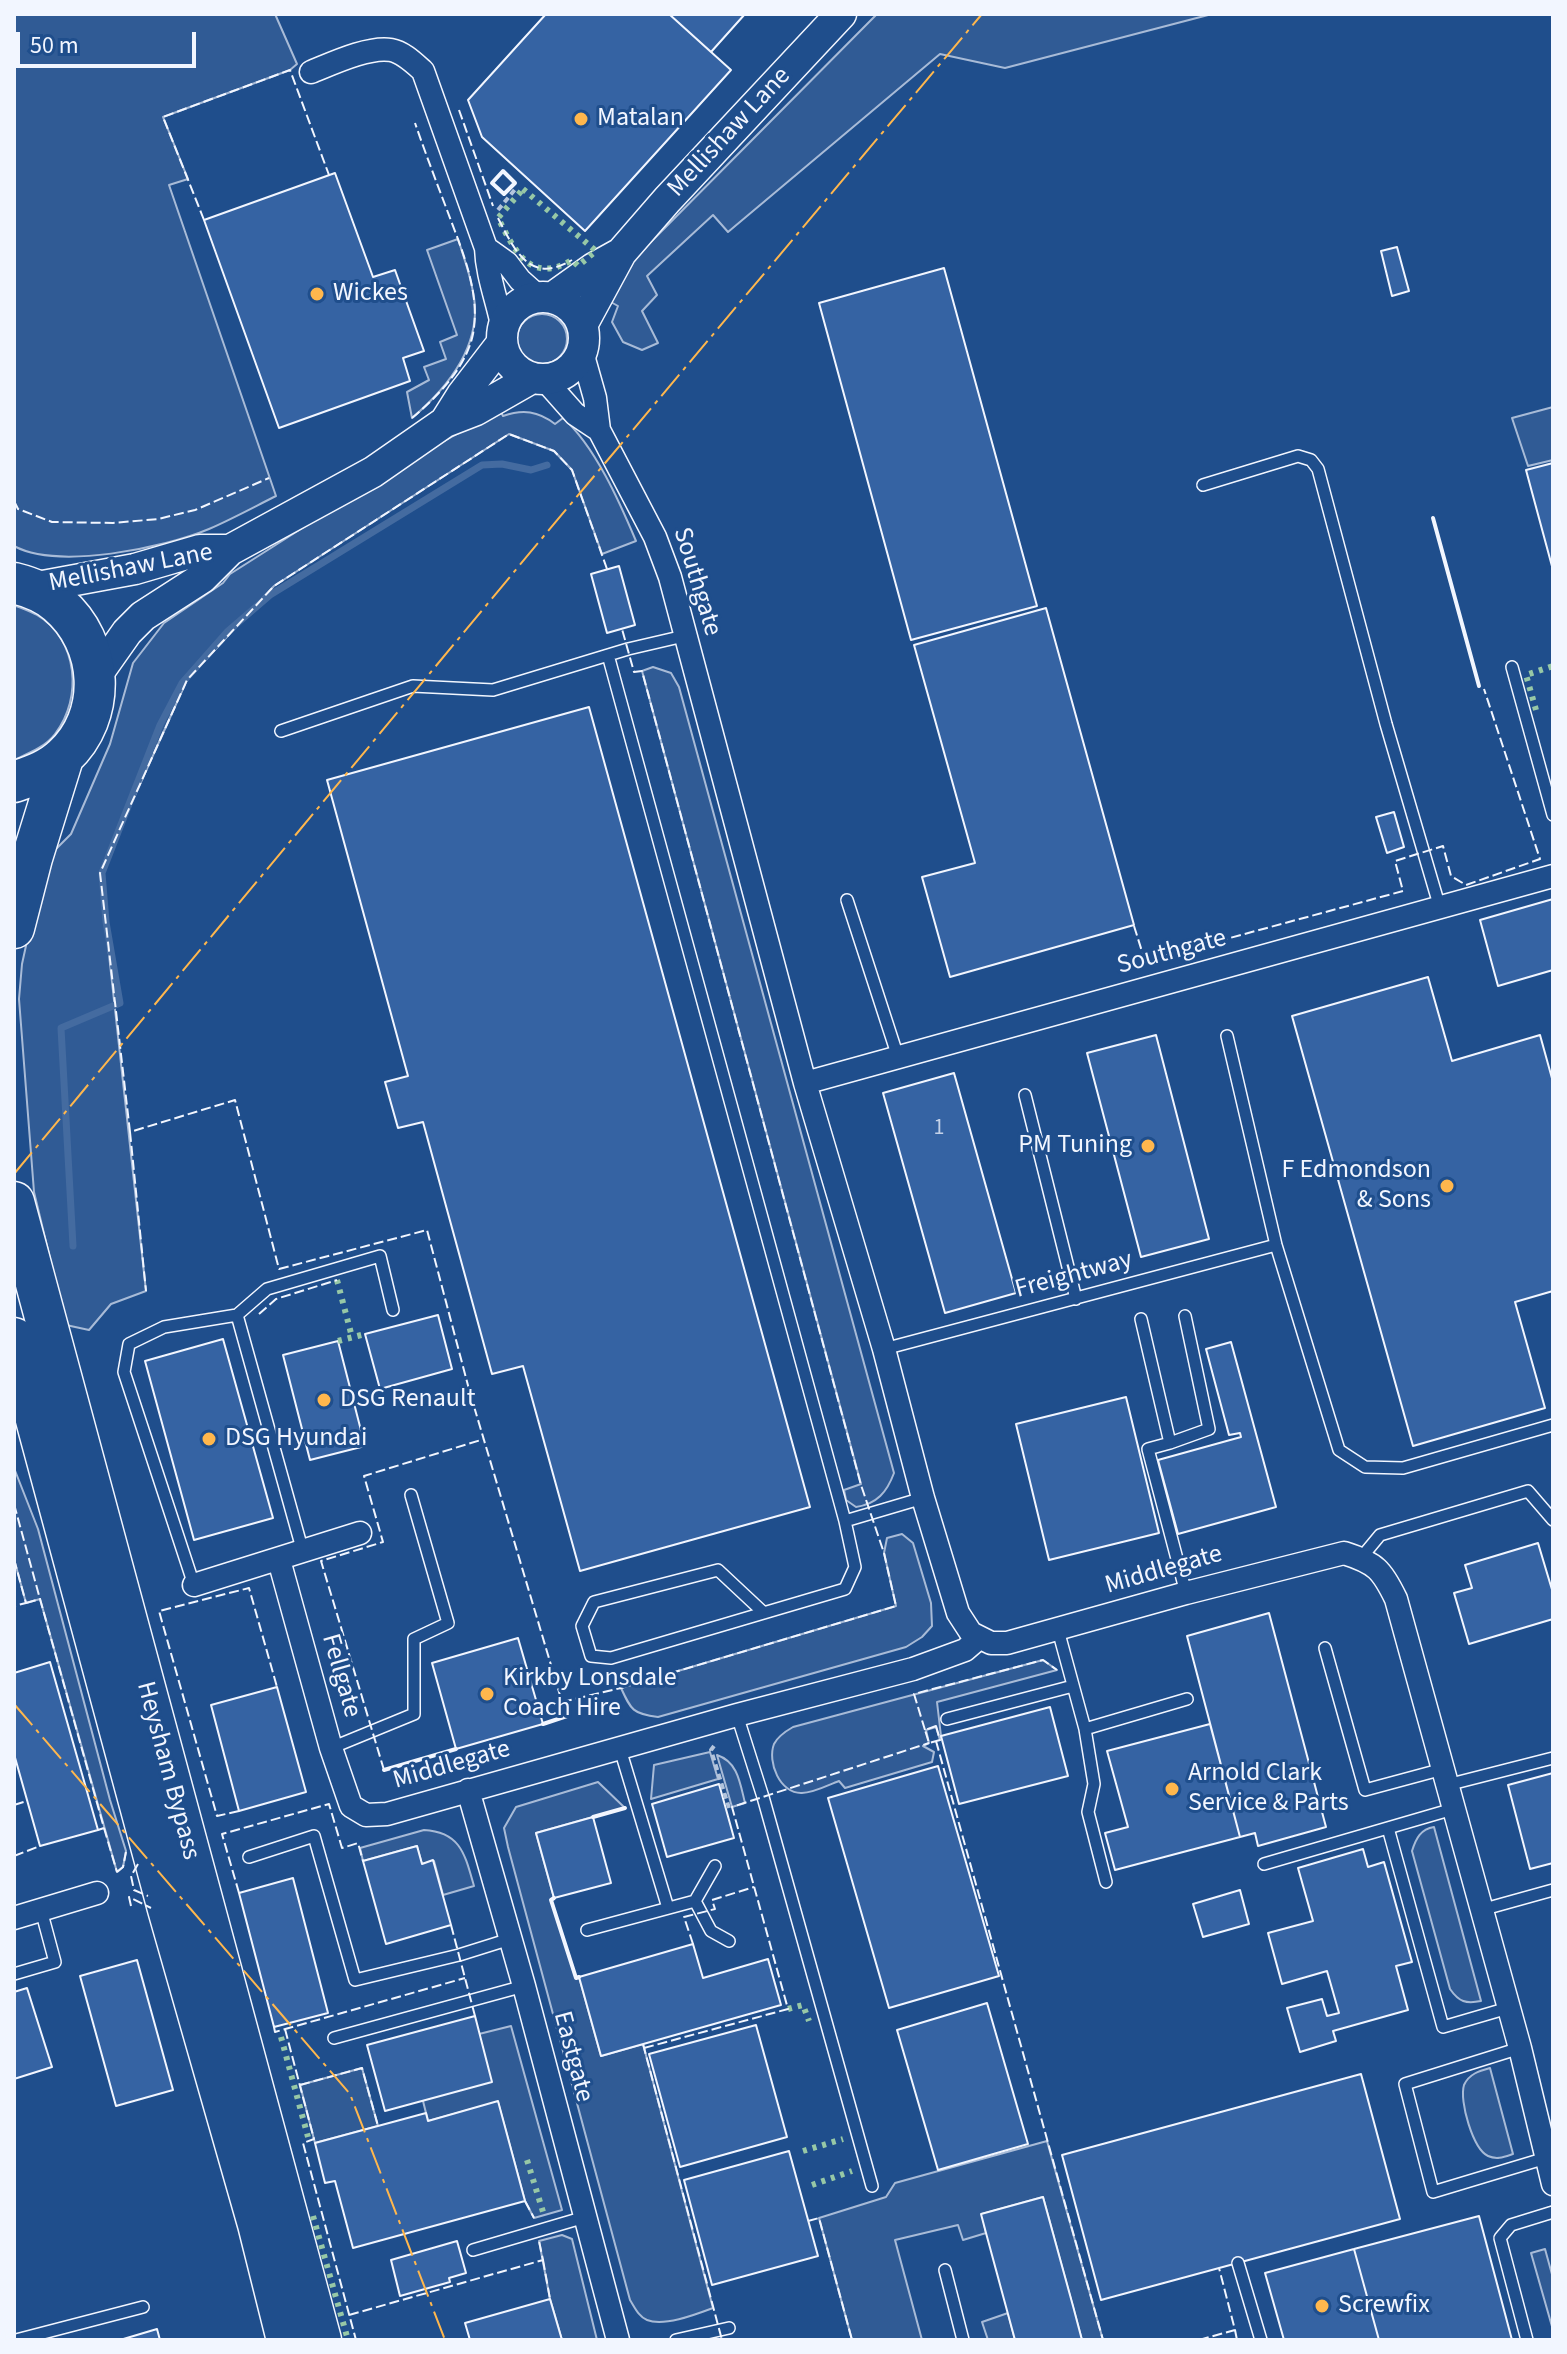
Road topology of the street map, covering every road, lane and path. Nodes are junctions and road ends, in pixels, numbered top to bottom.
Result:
1 (841, 14) edge
2 (311, 72) dead end
3 (517, 187) dead end
4 (492, 216) dead end
5 (486, 248) junction
6 (621, 253) junction
7 (546, 298) junction
8 (502, 336) junction
9 (582, 339) junction
10 (538, 379) junction
11 (445, 422) junction
12 (599, 430) junction
13 (1203, 485) dead end
14 (230, 550) junction
15 (23, 586) edge
16 (684, 636) junction
17 (608, 655) junction
18 (1512, 667) dead end
19 (96, 676) junction
20 (281, 731) dead end
21 (63, 758) junction
22 (14, 782) edge
23 (1553, 815) edge
24 (1553, 876) edge
25 (847, 900) dead end
26 (1441, 908) junction
27 (14, 928) edge
28 (1227, 1036) dead end
29 (898, 1057) junction
30 (805, 1083) junction
31 (1025, 1095) dead end
32 (14, 1202) edge
33 (1276, 1245) junction
34 (1076, 1299) junction
35 (393, 1310) dead end
36 (237, 1315) junction
37 (1185, 1316) dead end
38 (1141, 1319) dead end
39 (14, 1338) edge
40 (884, 1349) junction
41 (1553, 1425) edge
42 (1170, 1443) junction
43 (411, 1495) dead end
44 (923, 1498) junction
45 (1553, 1520) edge
46 (845, 1521) junction
47 (360, 1533) dead end
48 (303, 1552) junction
49 (1361, 1558) junction
50 (279, 1560) junction
51 (194, 1585) joint
52 (1186, 1593) junction
53 (764, 1613) junction
54 (1058, 1630) junction
55 (979, 1638) junction
56 (1325, 1648) dead end
57 (1073, 1686) junction
58 (1187, 1699) dead end
59 (737, 1715) junction
60 (947, 1719) dead end
61 (1085, 1729) junction
62 (331, 1748) junction
63 (620, 1749) junction
64 (711, 1750) dead end
65 (1553, 1758) edge
66 (1445, 1777) junction
67 (468, 1790) junction
68 (351, 1806) joint
69 (729, 1808) dead end
70 (1453, 1809) junction
71 (1388, 1828) junction
72 (249, 1857) dead end
73 (1264, 1864) dead end
74 (715, 1866) dead end
75 (1106, 1882) dead end
76 (1553, 1890) edge
77 (97, 1893) dead end
78 (695, 1901) junction
79 (668, 1908) junction
80 (41, 1910) junction
81 (1481, 1910) junction
82 (14, 1918) edge
83 (587, 1930) dead end
84 (510, 1939) junction
85 (729, 1941) dead end
86 (14, 1974) edge
87 (524, 1986) junction
88 (1508, 2008) junction
89 (334, 2038) dead end
90 (1520, 2048) junction
91 (1550, 2171) edge
92 (872, 2186) dead end
93 (1553, 2212) edge
94 (585, 2217) junction
95 (473, 2250) dead end
96 (1238, 2263) dead end
97 (945, 2270) dead end
98 (143, 2307) dead end
99 (729, 2328) dead end
100 (16, 2340) edge
101 (287, 2340) edge
102 (321, 2340) edge
103 (618, 2340) edge
104 (676, 2340) edge
105 (963, 2340) edge
106 (1261, 2340) edge
107 (1527, 2340) edge

1 - 6 main road, Mellishaw Lane
2 - 5 street
3 - 4 path
5 - 7 street
5 - 8 street
6 - 7 main road, Mellishaw Lane
6 - 9 main road, Mellishaw Lane
7 - 8 main road
7 - 9 main road
8 - 10 main road
8 - 11 main road, Mellishaw Lane
9 - 10 main road
9 - 12 street, Southgate
10 - 11 main road, Mellishaw Lane
10 - 12 street, Southgate
11 - 14 main road, Mellishaw Lane
12 - 16 street, Southgate
13 - 26 lane
14 - 15 main road, Mellishaw Lane
14 - 19 main road, Mellishaw Lane
15 - 19 highway
16 - 17 lane
16 - 30 street, Southgate
17 - 20 lane
17 - 46 lane
18 - 23 lane
19 - 21 highway
21 - 22 highway
21 - 27 highway
24 - 26 street, Southgate
25 - 29 lane
26 - 29 street, Southgate
28 - 33 lane
29 - 30 street, Southgate
30 - 40 street, Southgate
31 - 34 lane
32 - 102 highway, Heysham Bypass
33 - 34 lane, Freightway
33 - 41 lane
34 - 40 lane, Freightway
35 - 36 lane
36 - 48 lane
36 - 51 lane
37 - 42 lane
38 - 42 lane
39 - 101 highway, Heysham Bypass
40 - 44 street, Southgate
42 - 52 lane
43 - 62 lane
44 - 46 lane
44 - 55 street, Southgate
45 - 49 lane
46 - 53 lane
47 - 48 street
48 - 50 street
49 - 52 street, Middlegate
49 - 66 street
50 - 51 street
50 - 62 street, Fellgate
52 - 54 street, Middlegate
53 - 53 lane
54 - 55 street, Middlegate
54 - 57 lane
55 - 59 street, Middlegate
56 - 66 lane
57 - 60 lane
57 - 61 lane
58 - 61 lane
59 - 63 street, Middlegate
59 - 92 lane
61 - 75 lane
62 - 68 street, Fellgate
63 - 67 street, Middlegate
63 - 79 lane
64 - 69 path
65 - 66 lane
66 - 70 street
67 - 68 street, Middlegate
67 - 84 street, Eastgate
70 - 71 lane
70 - 81 street
71 - 73 lane
71 - 88 lane
72 - 84 lane
74 - 78 lane
76 - 81 lane
77 - 80 street
78 - 79 lane
78 - 85 lane
79 - 83 lane
80 - 82 street
80 - 86 lane
81 - 88 street
84 - 87 street, Eastgate
87 - 89 lane
87 - 94 street, Eastgate
88 - 90 street
90 - 91 street
90 - 91 lane
93 - 107 lane
94 - 95 lane
94 - 103 street, Eastgate
96 - 106 lane
97 - 105 lane
98 - 100 lane
99 - 104 lane

